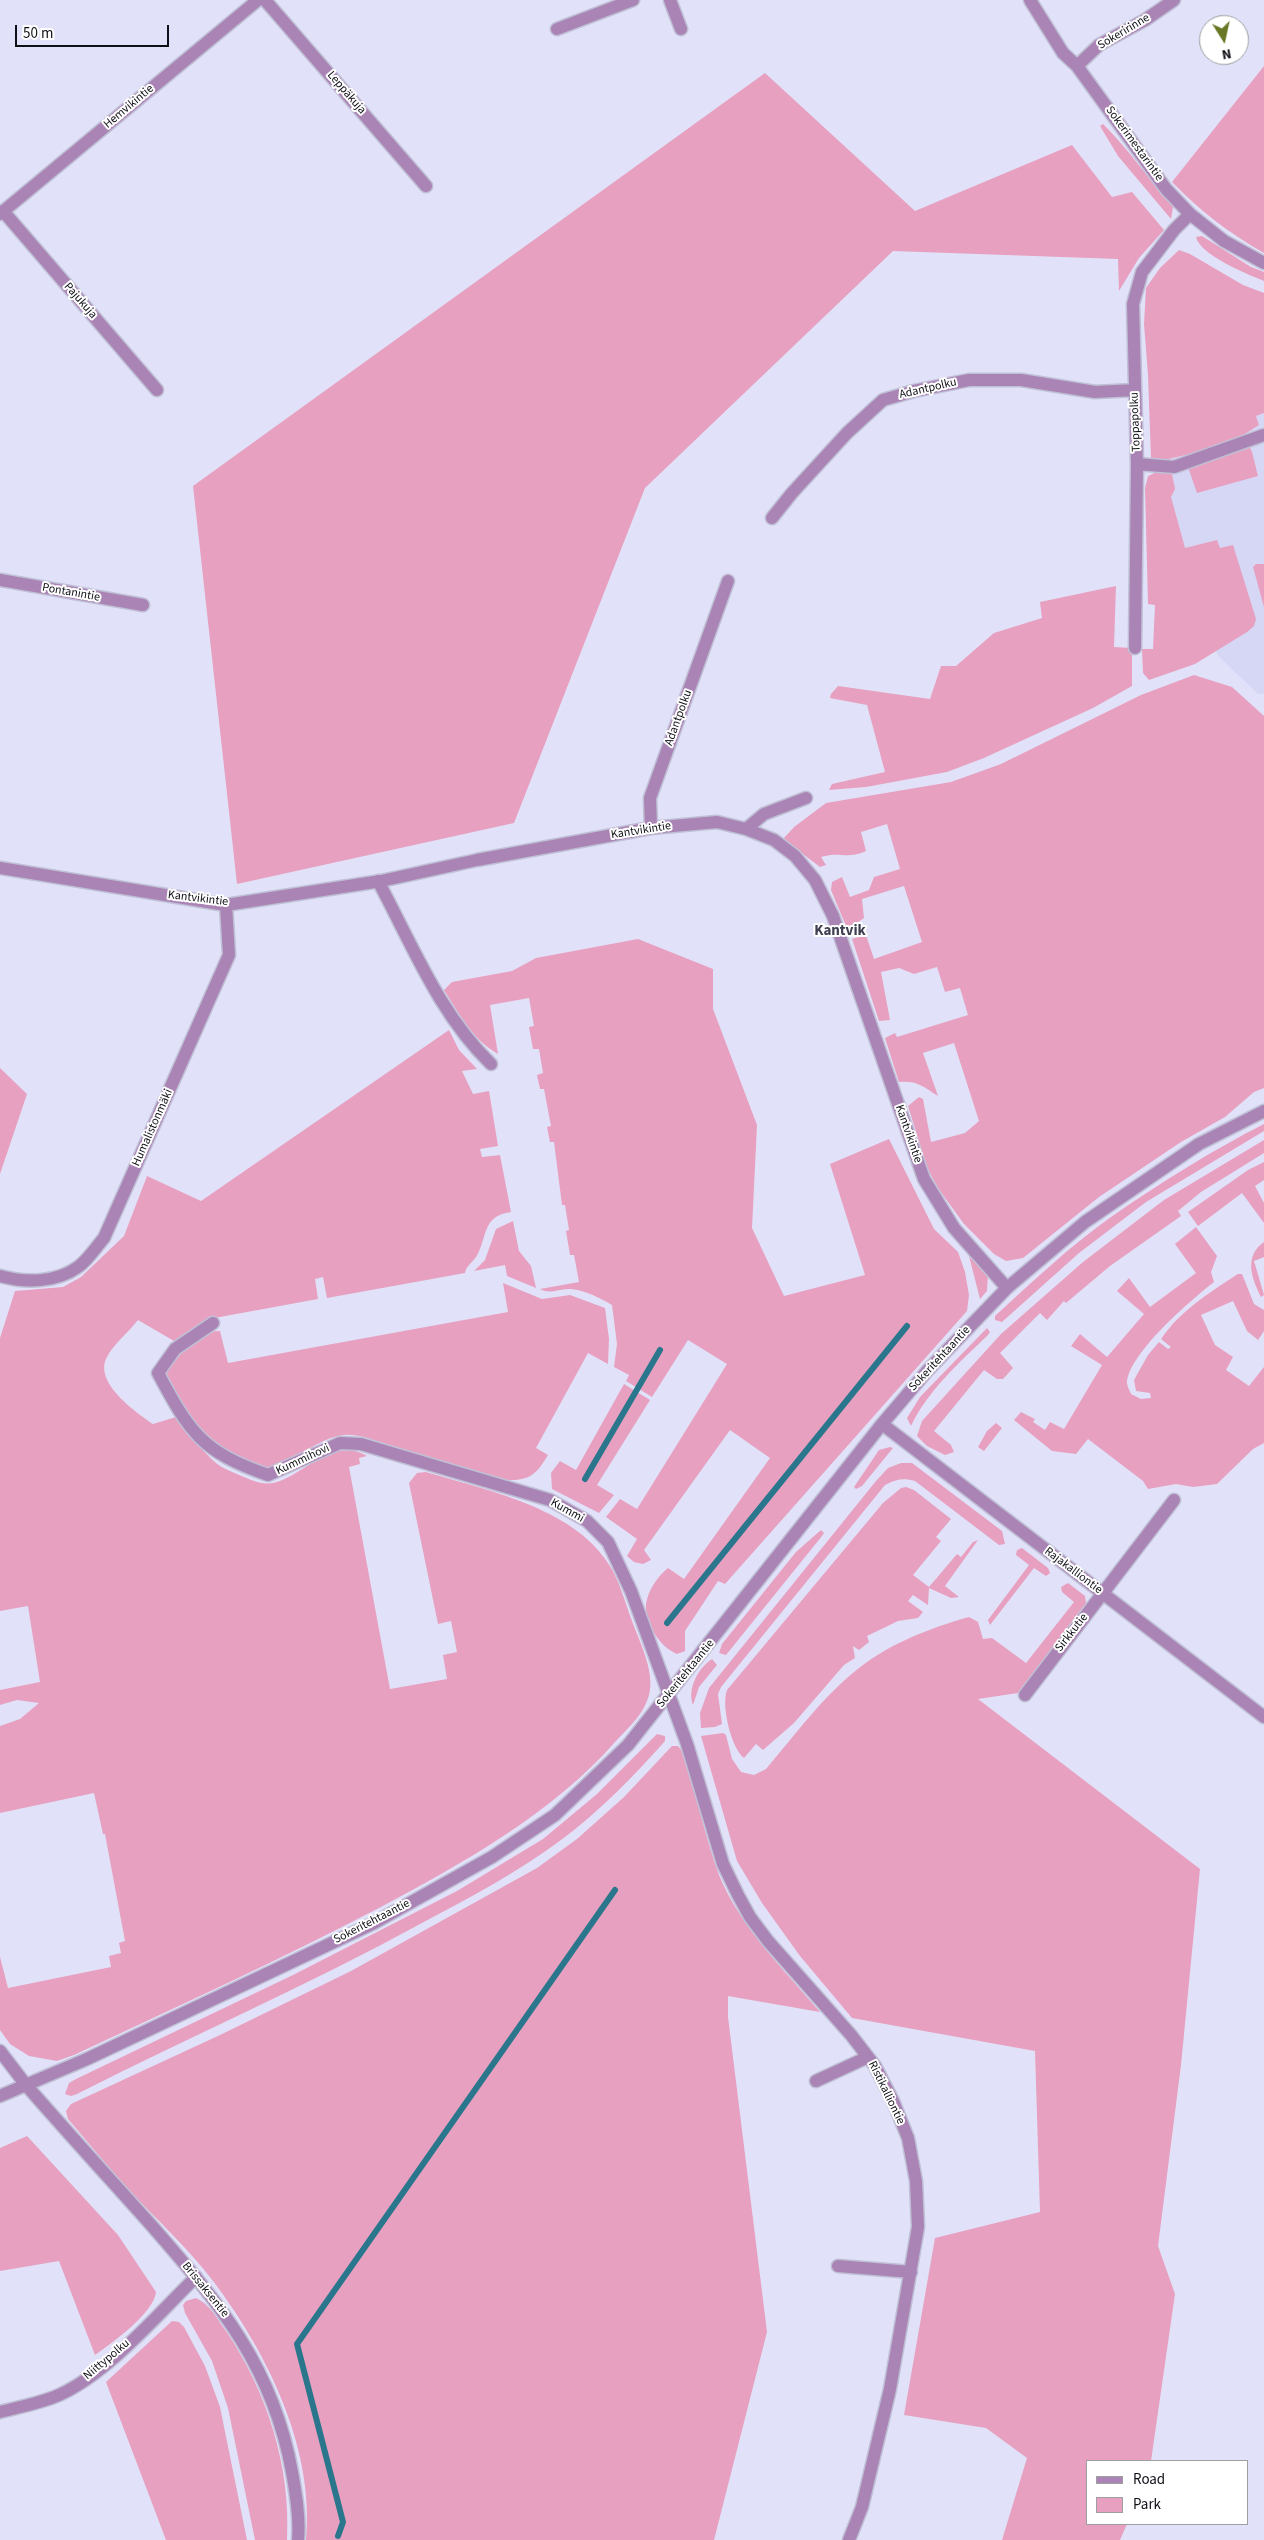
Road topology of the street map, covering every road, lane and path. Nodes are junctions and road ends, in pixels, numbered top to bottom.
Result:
1 (258, 0) edge
2 (265, 0) edge
3 (633, 0) edge
4 (670, 0) edge
5 (1030, 0) edge
6 (1174, 0) edge
7 (557, 29) dead end
8 (681, 29) dead end
9 (1077, 66) junction
10 (426, 186) dead end
11 (2, 213) edge
12 (1190, 214) junction
13 (1264, 263) edge
14 (157, 390) dead end
15 (1135, 390) junction
16 (1264, 436) edge
17 (1137, 464) junction
18 (772, 518) dead end
19 (0, 580) edge
20 (728, 581) dead end
21 (143, 605) dead end
22 (1135, 648) dead end
23 (806, 798) dead end
24 (651, 828) junction
25 (746, 829) junction
26 (0, 868) edge
27 (378, 881) junction
28 (226, 904) junction
29 (491, 1064) dead end
30 (1264, 1110) edge
31 (0, 1276) edge
32 (1007, 1288) junction
33 (213, 1322) dead end
34 (882, 1424) junction
35 (361, 1444) joint
36 (1174, 1500) dead end
37 (1102, 1594) junction
38 (669, 1695) junction
39 (1025, 1695) dead end
40 (1264, 1717) edge
41 (0, 2051) edge
42 (868, 2057) junction
43 (816, 2081) dead end
44 (26, 2085) junction
45 (0, 2096) edge
46 (838, 2266) dead end
47 (911, 2272) junction
48 (196, 2277) junction
49 (0, 2412) edge
50 (298, 2540) edge
51 (849, 2540) edge

1 - 11 street, Hemvikintie
2 - 10 street, Leppäkuja
3 - 7 street
4 - 8 street
5 - 9 street, Sokerimestarintie
6 - 9 street, Sokeririnne
9 - 12 street, Sokerimestarintie
11 - 14 street, Pajukuja
12 - 13 street, Sokerimestarintie
12 - 15 street, Toppapolku
15 - 17 street, Toppapolku
15 - 18 street, Adantpolku
16 - 17 street
17 - 22 street, Toppapolku
19 - 21 street, Pontanintie
20 - 24 street, Adantpolku
23 - 25 street
24 - 25 street, Kantvikintie
24 - 27 street, Kantvikintie
25 - 32 street, Kantvikintie
26 - 28 street, Kantvikintie
27 - 28 street, Kantvikintie
27 - 29 street
28 - 31 street, Humalistonmäki
30 - 32 street, Sokeritehtaantie
32 - 34 street, Sokeritehtaantie
33 - 35 street, Kummihovi
34 - 37 street, Rajakalliontie
34 - 38 street, Sokeritehtaantie
35 - 38 street, Kummi
36 - 37 street, Sirkkutie
37 - 39 street, Sirkkutie
37 - 40 street, Rajakalliontie
38 - 42 street, Ristikalliontie
38 - 44 street, Sokeritehtaantie
41 - 44 street, Brissaksentie
42 - 43 street
42 - 47 street, Ristikalliontie
44 - 45 street, Sokeritehtaantie
44 - 48 street, Brissaksentie
46 - 47 street
47 - 51 street, Ristikalliontie
48 - 49 street, Niittypolku
48 - 50 street, Brissaksentie

